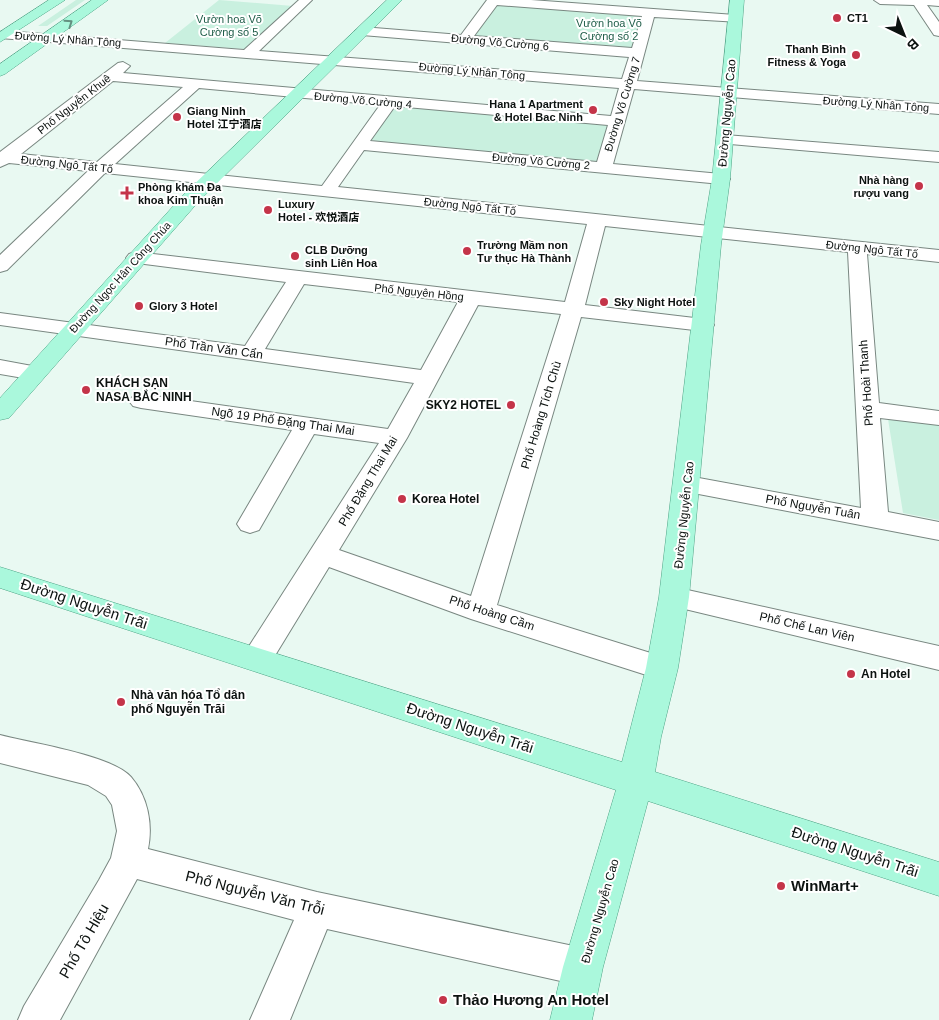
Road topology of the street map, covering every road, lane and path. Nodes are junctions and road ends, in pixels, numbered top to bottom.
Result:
1 (58, 0) edge
2 (101, 0) edge
3 (306, 0) edge
4 (395, 0) edge
5 (880, 0) edge
6 (493, 1) edge
7 (917, 1) edge
8 (939, 2) edge
9 (736, 9) edge
10 (649, 13) junction
11 (362, 31) junction
12 (939, 32) edge
13 (2, 36) edge
14 (46, 38) junction
15 (465, 39) junction
16 (149, 46) junction
17 (249, 53) junction
18 (638, 53) junction
19 (332, 59) junction
20 (0, 71) edge
21 (110, 76) junction
22 (627, 85) junction
23 (194, 86) junction
24 (730, 93) junction
25 (297, 94) junction
26 (390, 103) junction
27 (939, 109) edge
28 (616, 121) junction
29 (725, 140) junction
30 (361, 145) junction
31 (939, 157) edge
32 (2, 159) edge
33 (604, 166) junction
34 (102, 168) junction
35 (721, 178) junction
36 (208, 180) junction
37 (327, 191) junction
38 (598, 219) junction
39 (713, 232) junction
40 (857, 247) junction
41 (939, 256) edge
42 (136, 258) junction
43 (0, 266) edge
44 (298, 278) junction
45 (471, 298) junction
46 (573, 310) junction
47 (0, 319) edge
48 (703, 325) junction
49 (73, 329) junction
50 (252, 353) junction
51 (0, 367) edge
52 (35, 373) junction
53 (428, 378) junction
54 (141, 401) dead end
55 (868, 409) junction
56 (0, 413) edge
57 (939, 418) edge
58 (307, 425) junction
59 (395, 438) junction
60 (688, 484) junction
61 (875, 518) junction
62 (250, 524) dead end
63 (939, 531) edge
64 (323, 555) junction
65 (0, 577) edge
66 (674, 597) junction
67 (481, 611) junction
68 (939, 658) edge
69 (256, 659) junction
70 (662, 668) junction
71 (0, 749) edge
72 (636, 782) junction
73 (128, 860) junction
74 (939, 879) edge
75 (317, 909) junction
76 (583, 968) junction
77 (38, 1020) edge
78 (270, 1020) edge
79 (571, 1020) edge

1 - 13 main road
14 -> 2 main road
3 - 17 street
4 - 11 main road, Đường Ngọc Hân Công Chúa
5 - 7 street
6 - 10 street
6 - 15 street
7 - 8 street
7 - 12 street
9 - 10 street
9 - 24 main road, Đường Nguyễn Cao
10 - 18 street, Đường Võ Cường 7
11 - 15 street, Đường Võ Cường 6
11 - 19 main road, Đường Ngọc Hân Công Chúa
13 - 14 street, Đường Lý Nhân Tông
14 - 16 street, Đường Lý Nhân Tông
14 - 20 main road
15 - 18 street, Đường Võ Cường 6
16 - 17 street, Đường Lý Nhân Tông
16 - 21 street, Phố Nguyễn Khuê
17 - 19 street, Đường Lý Nhân Tông
18 - 22 street, Đường Võ Cường 7
19 - 22 street, Đường Lý Nhân Tông
19 - 25 main road, Đường Ngọc Hân Công Chúa
21 - 23 street, Đường Võ Cường 4
21 - 32 street, Phố Nguyễn Khuê
22 - 24 street, Đường Lý Nhân Tông
22 - 28 street, Đường Võ Cường 7
23 - 25 street, Đường Võ Cường 4
23 - 34 street
24 - 27 street, Đường Lý Nhân Tông
24 - 29 main road, Đường Nguyễn Cao
25 - 26 street, Đường Võ Cường 4
25 - 36 main road, Đường Ngọc Hân Công Chúa
26 - 28 street, Đường Võ Cường 4
26 - 30 street
28 - 33 street, Đường Võ Cường 7
29 - 31 street
29 - 35 main road, Đường Nguyễn Cao
30 - 33 street, Đường Võ Cường 2
30 - 37 street
32 - 34 street, Đường Ngô Tất Tố
33 - 35 street, Đường Võ Cường 2
34 - 36 street, Đường Ngô Tất Tố
34 - 43 street
35 - 39 main road, Đường Nguyễn Cao
36 - 37 street, Đường Ngô Tất Tố
36 - 42 main road, Đường Ngọc Hân Công Chúa
37 - 38 street, Đường Ngô Tất Tố
38 - 39 street, Đường Ngô Tất Tố
38 - 46 street, Phố Hoàng Tích Chù
39 - 40 street, Đường Ngô Tất Tố
39 - 48 main road, Đường Nguyễn Cao
40 - 41 street, Đường Ngô Tất Tố
40 - 55 street, Phố Hoài Thanh
42 - 44 street, Phố Nguyên Hồng
42 - 49 main road, Đường Ngọc Hân Công Chúa
44 - 45 street, Phố Nguyên Hồng
44 - 50 street
45 - 46 street, Phố Nguyên Hồng
45 - 53 street, Phố Đặng Thai Mai
46 - 48 street, Phố Nguyên Hồng
46 - 67 street, Phố Hoàng Tích Chù
47 - 49 street, Phố Trần Văn Cẩn
48 - 60 main road, Đường Nguyễn Cao
49 - 50 street, Phố Trần Văn Cẩn
49 - 52 main road, Đường Ngọc Hân Công Chúa
50 - 53 street, Phố Trần Văn Cẩn
51 - 52 street
52 - 56 main road, Đường Ngọc Hân Công Chúa
53 - 59 street, Phố Đặng Thai Mai
54 - 58 street, Ngõ 19 Phố Đặng Thai Mai
55 - 57 street
55 - 61 street, Phố Hoài Thanh
58 - 59 street, Ngõ 19 Phố Đặng Thai Mai
58 - 62 street
59 - 64 street, Phố Đặng Thai Mai
60 - 61 street, Phố Nguyễn Tuân
60 - 66 main road, Đường Nguyễn Cao
61 - 63 street, Phố Nguyễn Tuân
64 - 67 street, Phố Hoàng Cầm
64 - 69 street, Phố Đặng Thai Mai
65 - 69 main road, Đường Nguyễn Trãi
66 - 68 street, Phố Chế Lan Viên
66 - 70 main road, Đường Nguyễn Cao
67 - 70 street, Phố Hoàng Cầm
69 - 72 main road, Đường Nguyễn Trãi
70 - 72 main road, Đường Nguyễn Cao
71 - 73 street
72 - 74 main road, Đường Nguyễn Trãi
72 - 76 main road, Đường Nguyễn Cao
73 - 75 street, Phố Nguyễn Văn Trỗi
73 - 77 street, Phố Tô Hiệu
75 - 76 street, Phố Nguyễn Văn Trỗi
75 - 78 street
76 - 79 main road, Đường Nguyễn Cao

